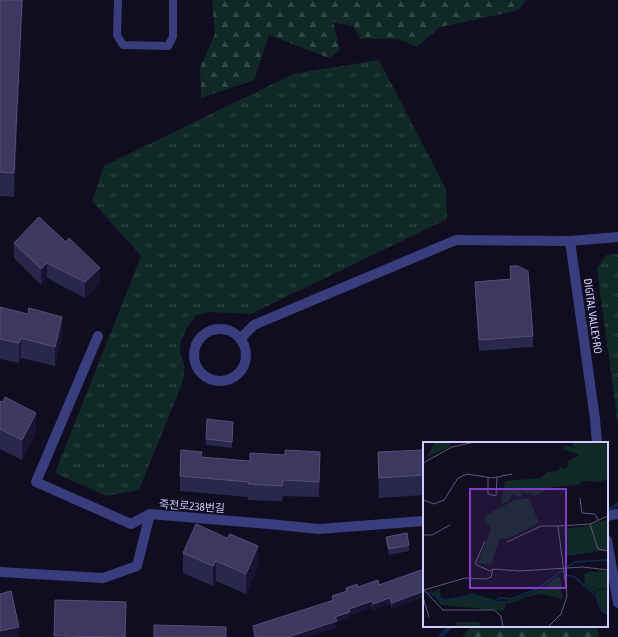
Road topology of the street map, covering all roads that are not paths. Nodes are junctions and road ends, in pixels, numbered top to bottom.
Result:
1 (118, 0) edge
2 (174, 0) edge
3 (618, 237) edge
4 (570, 241) junction
5 (98, 336) dead end
6 (240, 339) junction
7 (597, 442) edge
8 (150, 514) junction
9 (618, 514) edge
10 (608, 516) edge
11 (423, 521) edge
12 (608, 546) edge
13 (0, 572) edge
14 (618, 604) edge

1 - 2 lane
3 - 4 street
4 - 6 street
4 - 7 street, DIGITAL VALLEY-RO
5 - 8 street
6 - 6 street
8 - 11 street, 죽전로238번길
8 - 13 street, 죽전로238번길
9 - 10 street
12 - 14 street

